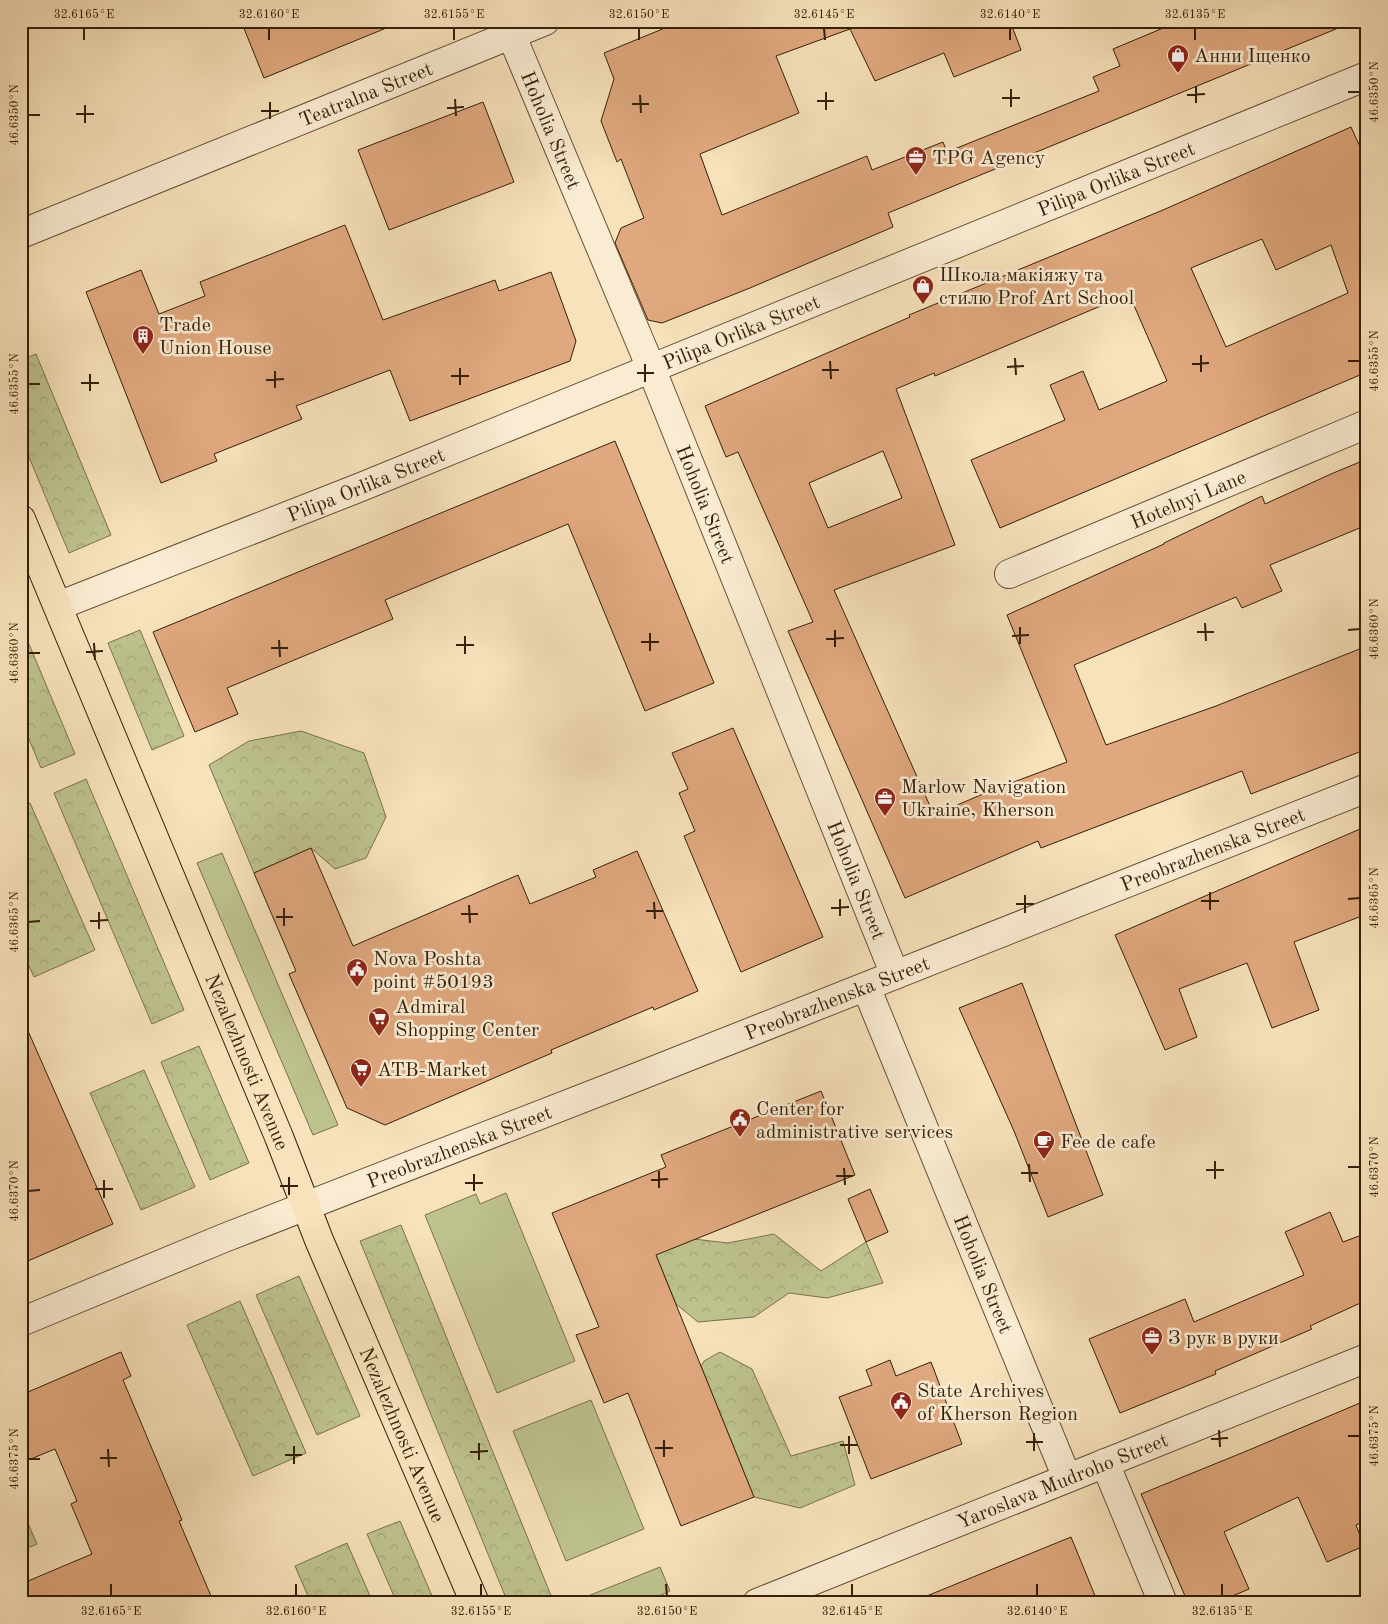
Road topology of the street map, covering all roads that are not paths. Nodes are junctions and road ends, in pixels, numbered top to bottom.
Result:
1 (545, 21) edge
2 (511, 34) junction
3 (1367, 76) edge
4 (21, 234) edge
5 (651, 368) junction
6 (1367, 424) edge
7 (21, 519) edge
8 (1009, 574) dead end
9 (58, 606) junction
10 (1367, 788) edge
11 (895, 975) junction
12 (866, 987) junction
13 (306, 1207) junction
14 (21, 1322) edge
15 (1367, 1358) edge
16 (1105, 1463) junction
17 (1067, 1478) junction
18 (475, 1603) edge
19 (757, 1603) edge
20 (1163, 1603) edge

1 - 2 street, Teatralna Street
2 - 4 street, Teatralna Street
2 - 5 street, Hoholia Street
3 - 5 street, Pilipa Orlika Street
5 - 9 street, Pilipa Orlika Street
5 - 11 street, Hoholia Street
6 - 8 street, Hotelnyi Lane
7 - 9 main road, Nezalezhnosti Avenue
9 - 13 main road, Nezalezhnosti Avenue
10 - 11 street, Preobrazhenska Street
11 - 12 street, Preobrazhenska Street
12 - 13 street, Preobrazhenska Street
12 - 17 street, Hoholia Street
13 - 14 street, Preobrazhenska Street
13 - 18 main road, Nezalezhnosti Avenue
15 - 16 street, Yaroslava Mudroho Street
16 - 17 street, Yaroslava Mudroho Street
16 - 20 street
17 - 19 street, Yaroslava Mudroho Street

